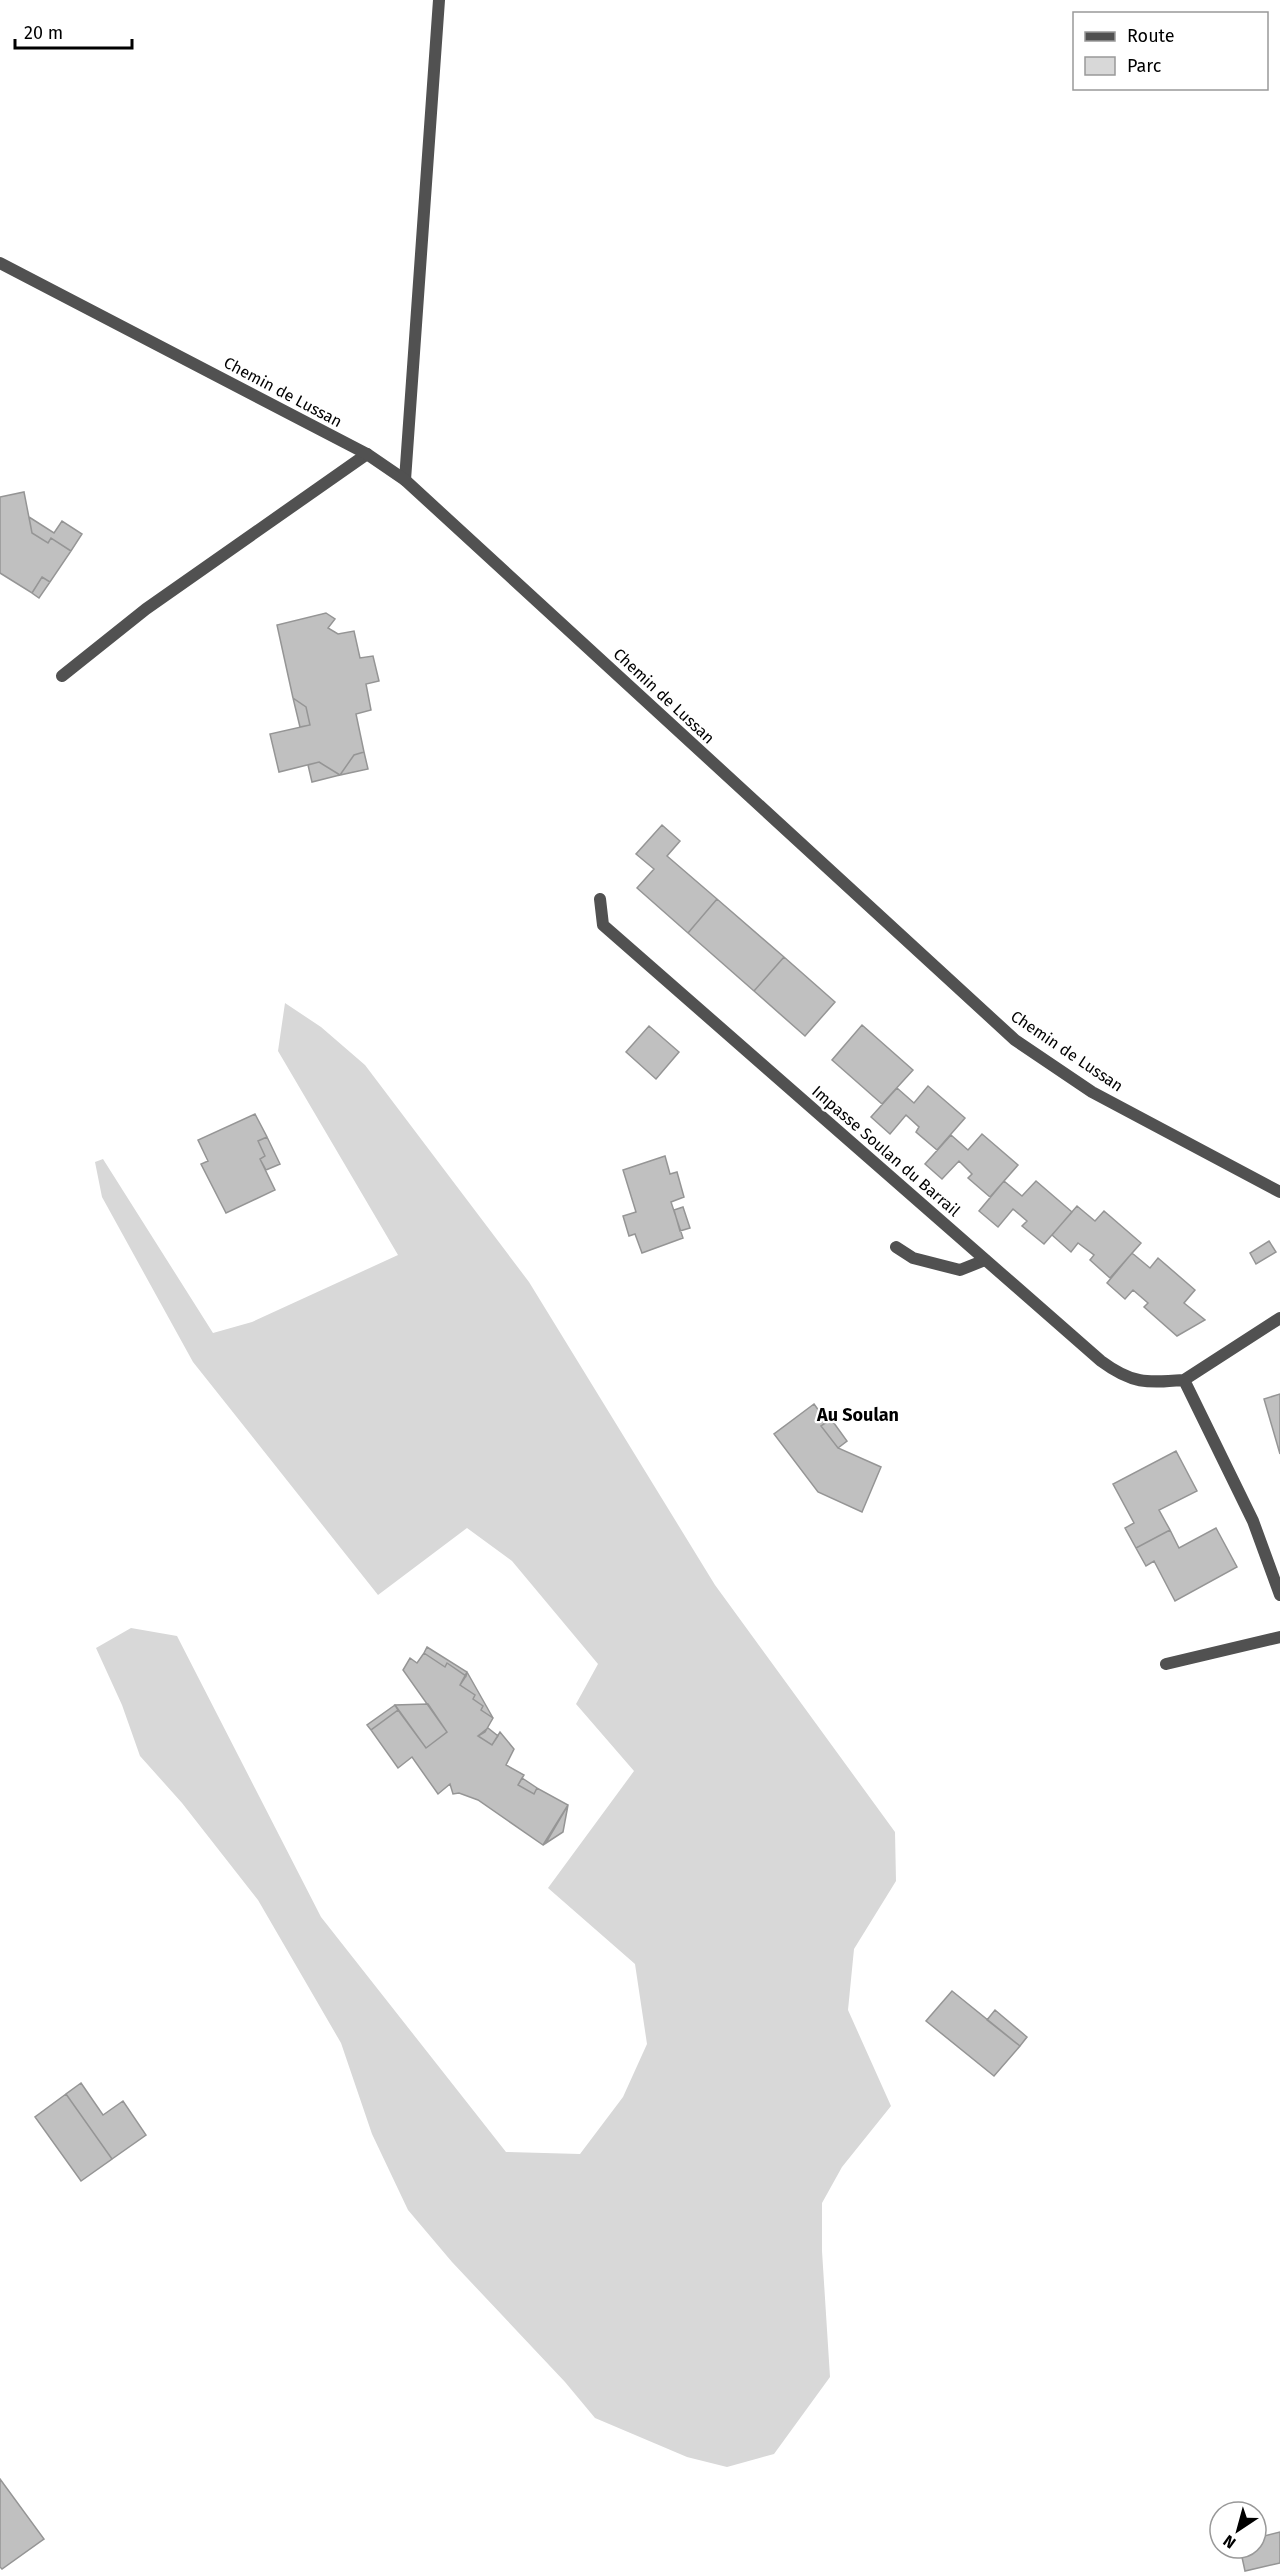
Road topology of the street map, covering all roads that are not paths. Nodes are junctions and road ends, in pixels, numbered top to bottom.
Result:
1 (439, 0) edge
2 (0, 263) edge
3 (367, 454) junction
4 (405, 480) junction
5 (62, 676) dead end
6 (600, 899) dead end
7 (1280, 1192) edge
8 (896, 1247) dead end
9 (985, 1260) junction
10 (1280, 1318) edge
11 (1184, 1380) junction
12 (1280, 1595) edge
13 (1280, 1637) edge
14 (1166, 1664) dead end

1 - 4 street
2 - 3 street, Chemin de Lussan
3 - 4 street, Chemin de Lussan
3 - 5 street
4 - 7 street, Chemin de Lussan
6 - 9 street, Impasse Soulan du Barrail
8 - 9 street
9 - 11 street, Impasse Soulan du Barrail
10 - 11 street, Impasse Soulan du Barrail
11 - 12 street
13 - 14 street

